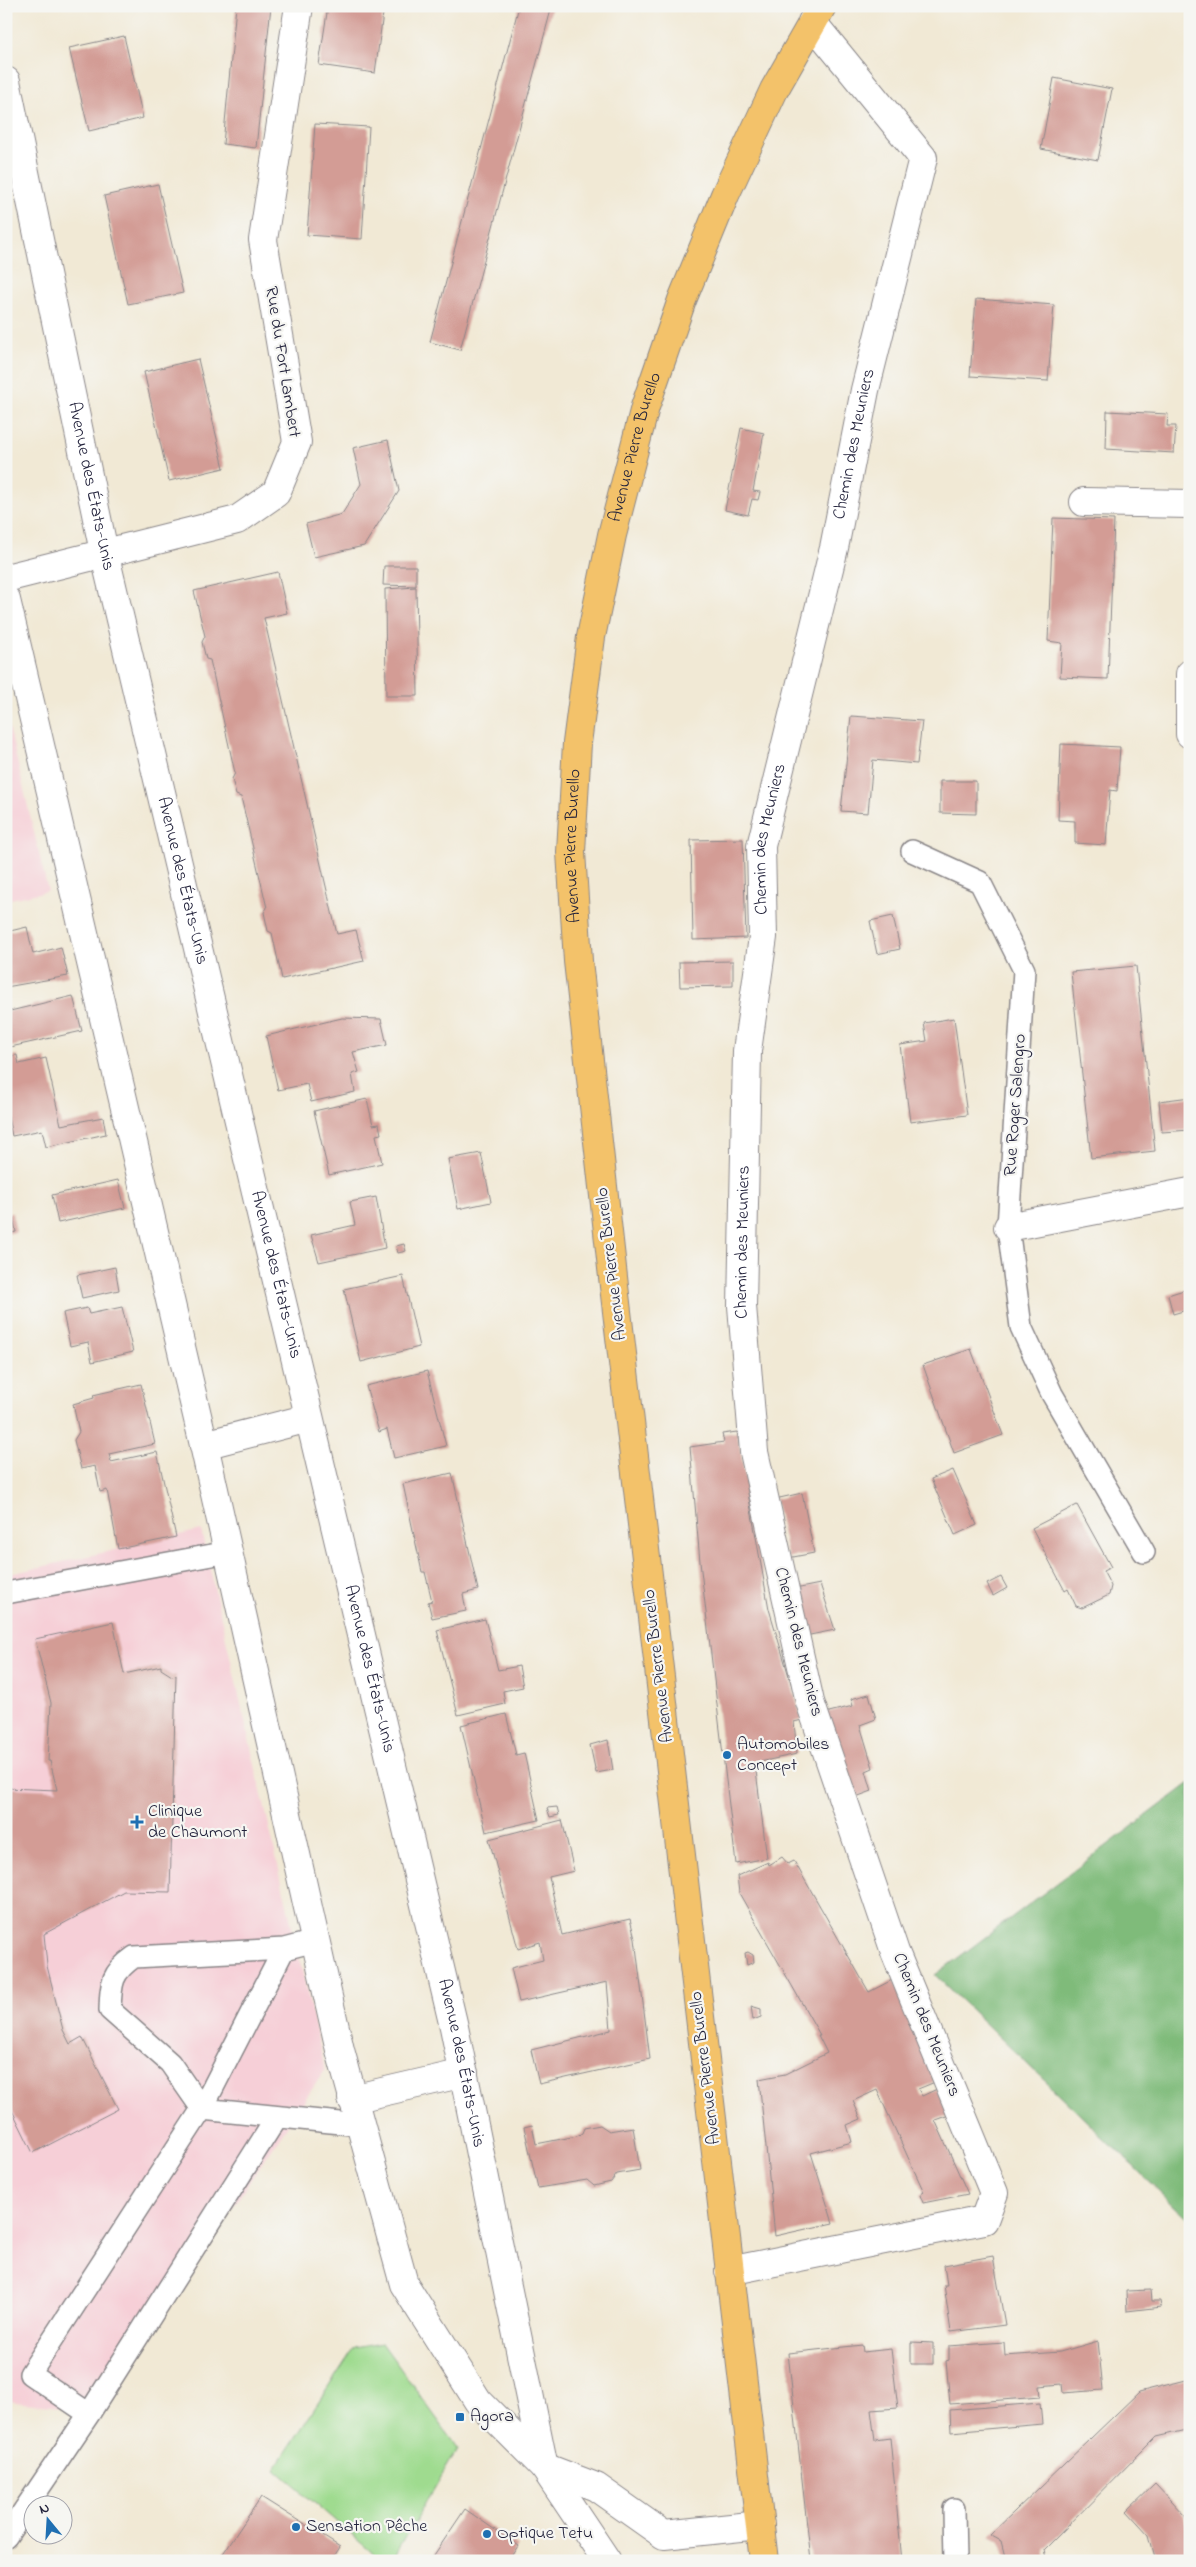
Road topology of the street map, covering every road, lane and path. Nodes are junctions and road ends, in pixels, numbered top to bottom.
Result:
1 (299, 6) edge
2 (817, 14) edge
3 (7, 90) edge
4 (1084, 502) dead end
5 (1190, 504) edge
6 (104, 552) junction
7 (6, 578) edge
8 (6, 600) edge
9 (1190, 674) edge
10 (1190, 734) edge
11 (912, 851) dead end
12 (1190, 1192) edge
13 (1008, 1228) junction
14 (309, 1418) junction
15 (204, 1445) junction
16 (228, 1552) junction
17 (1144, 1552) dead end
18 (6, 1593) edge
19 (315, 1941) junction
20 (284, 1949) junction
21 (464, 2073) junction
22 (352, 2099) junction
23 (202, 2109) junction
24 (277, 2117) junction
25 (360, 2125) junction
26 (729, 2271) junction
27 (89, 2414) junction
28 (544, 2467) junction
29 (954, 2509) dead end
30 (760, 2525) junction
31 (6, 2538) edge
32 (607, 2561) edge
33 (764, 2561) edge
34 (955, 2561) edge

1 - 6 street, Rue du Fort Lambert
2 - 26 main road, Avenue Pierre Burello
2 - 26 street, Chemin des Meuniers
3 - 6 street, Avenue des États-Unis
4 - 5 street
6 - 7 street, Rue du Fort Lambert
6 - 14 street, Avenue des États-Unis
8 - 15 street, Avenue des États-Unis
9 - 10 street
11 - 13 lane, Rue Roger Salengro
12 - 13 street
13 - 17 lane, Rue Roger Salengro
14 - 15 street
14 - 21 street, Avenue des États-Unis
15 - 16 street, Avenue des États-Unis
16 - 18 lane
16 - 19 street, Avenue des États-Unis
19 - 20 lane
19 - 22 street, Avenue des États-Unis
20 - 23 lane
20 - 23 lane
21 - 22 street
21 - 28 street, Avenue des États-Unis
22 - 25 street, Avenue des États-Unis
23 - 24 lane
23 - 27 lane
24 - 25 lane
24 - 27 lane
25 - 28 street, Avenue des États-Unis
26 - 30 main road, Avenue Pierre Burello
27 - 31 lane
28 - 30 street, Avenue des États-Unis
28 - 32 street, Avenue des États-Unis
29 - 34 lane
30 - 33 main road, Avenue Pierre Burello

